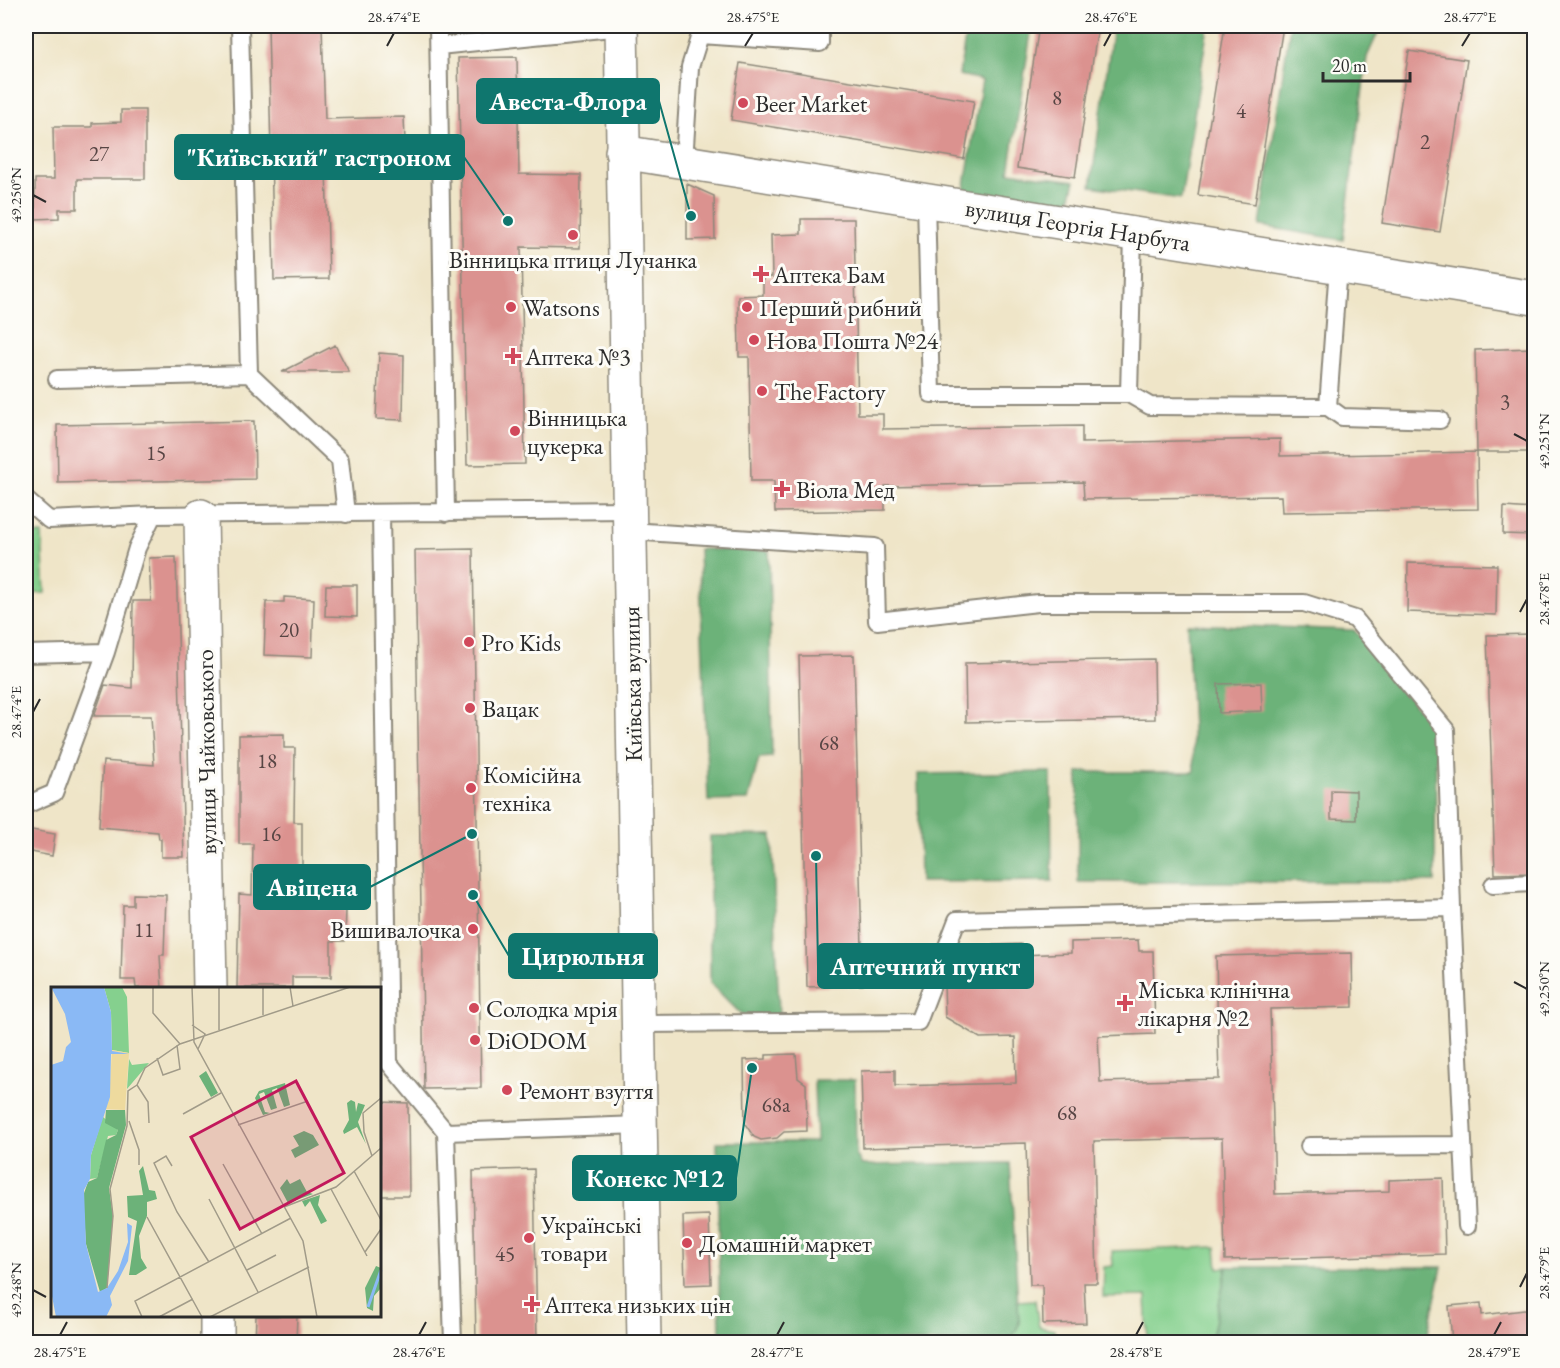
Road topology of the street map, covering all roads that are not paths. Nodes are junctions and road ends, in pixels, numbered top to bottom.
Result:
1 (240, 26) edge
2 (438, 26) edge
3 (621, 26) edge
4 (820, 26) edge
5 (439, 46) junction
6 (622, 152) junction
7 (684, 162) junction
8 (926, 201) junction
9 (1133, 234) junction
10 (1338, 266) junction
11 (1534, 298) edge
12 (249, 374) junction
13 (57, 379) dead end
14 (1129, 394) junction
15 (1328, 407) junction
16 (1440, 420) dead end
17 (26, 500) edge
18 (381, 513) junction
19 (446, 513) junction
20 (346, 514) junction
21 (153, 515) junction
22 (201, 516) junction
23 (629, 521) junction
24 (106, 652) junction
25 (26, 654) edge
26 (26, 805) edge
27 (1534, 883) edge
28 (1493, 885) dead end
29 (1452, 908) junction
30 (210, 987) edge
31 (639, 1024) junction
32 (640, 1125) junction
33 (446, 1132) junction
34 (1463, 1145) junction
35 (1309, 1146) dead end
36 (1467, 1226) dead end
37 (217, 1317) edge
38 (218, 1342) edge
39 (453, 1342) edge
40 (644, 1342) edge

1 - 12 lane
2 - 5 lane
3 - 5 lane
3 - 6 street, Київська вулиця
4 - 7 lane
5 - 19 lane
6 - 7 street, вулиця Георгія Нарбута
6 - 23 street, Київська вулиця
7 - 8 street, вулиця Георгія Нарбута
8 - 9 street, вулиця Георгія Нарбута
8 - 14 lane
9 - 10 street, вулиця Георгія Нарбута
9 - 14 lane
10 - 11 street, вулиця Георгія Нарбута
10 - 15 lane
12 - 13 lane
12 - 20 lane
14 - 15 lane
15 - 16 lane
17 - 21 lane
18 - 19 lane
18 - 20 lane
18 - 33 lane
19 - 23 lane
20 - 22 lane
21 - 22 lane
21 - 24 lane
22 - 30 street, вулиця Чайковського
23 - 29 lane
23 - 31 street, Київська вулиця
24 - 25 lane
24 - 26 lane
27 - 28 lane
29 - 31 lane
29 - 34 lane
31 - 32 street, Київська вулиця
32 - 33 lane
32 - 40 street, Київська вулиця
33 - 39 lane
34 - 35 lane
34 - 36 lane
37 - 38 street

